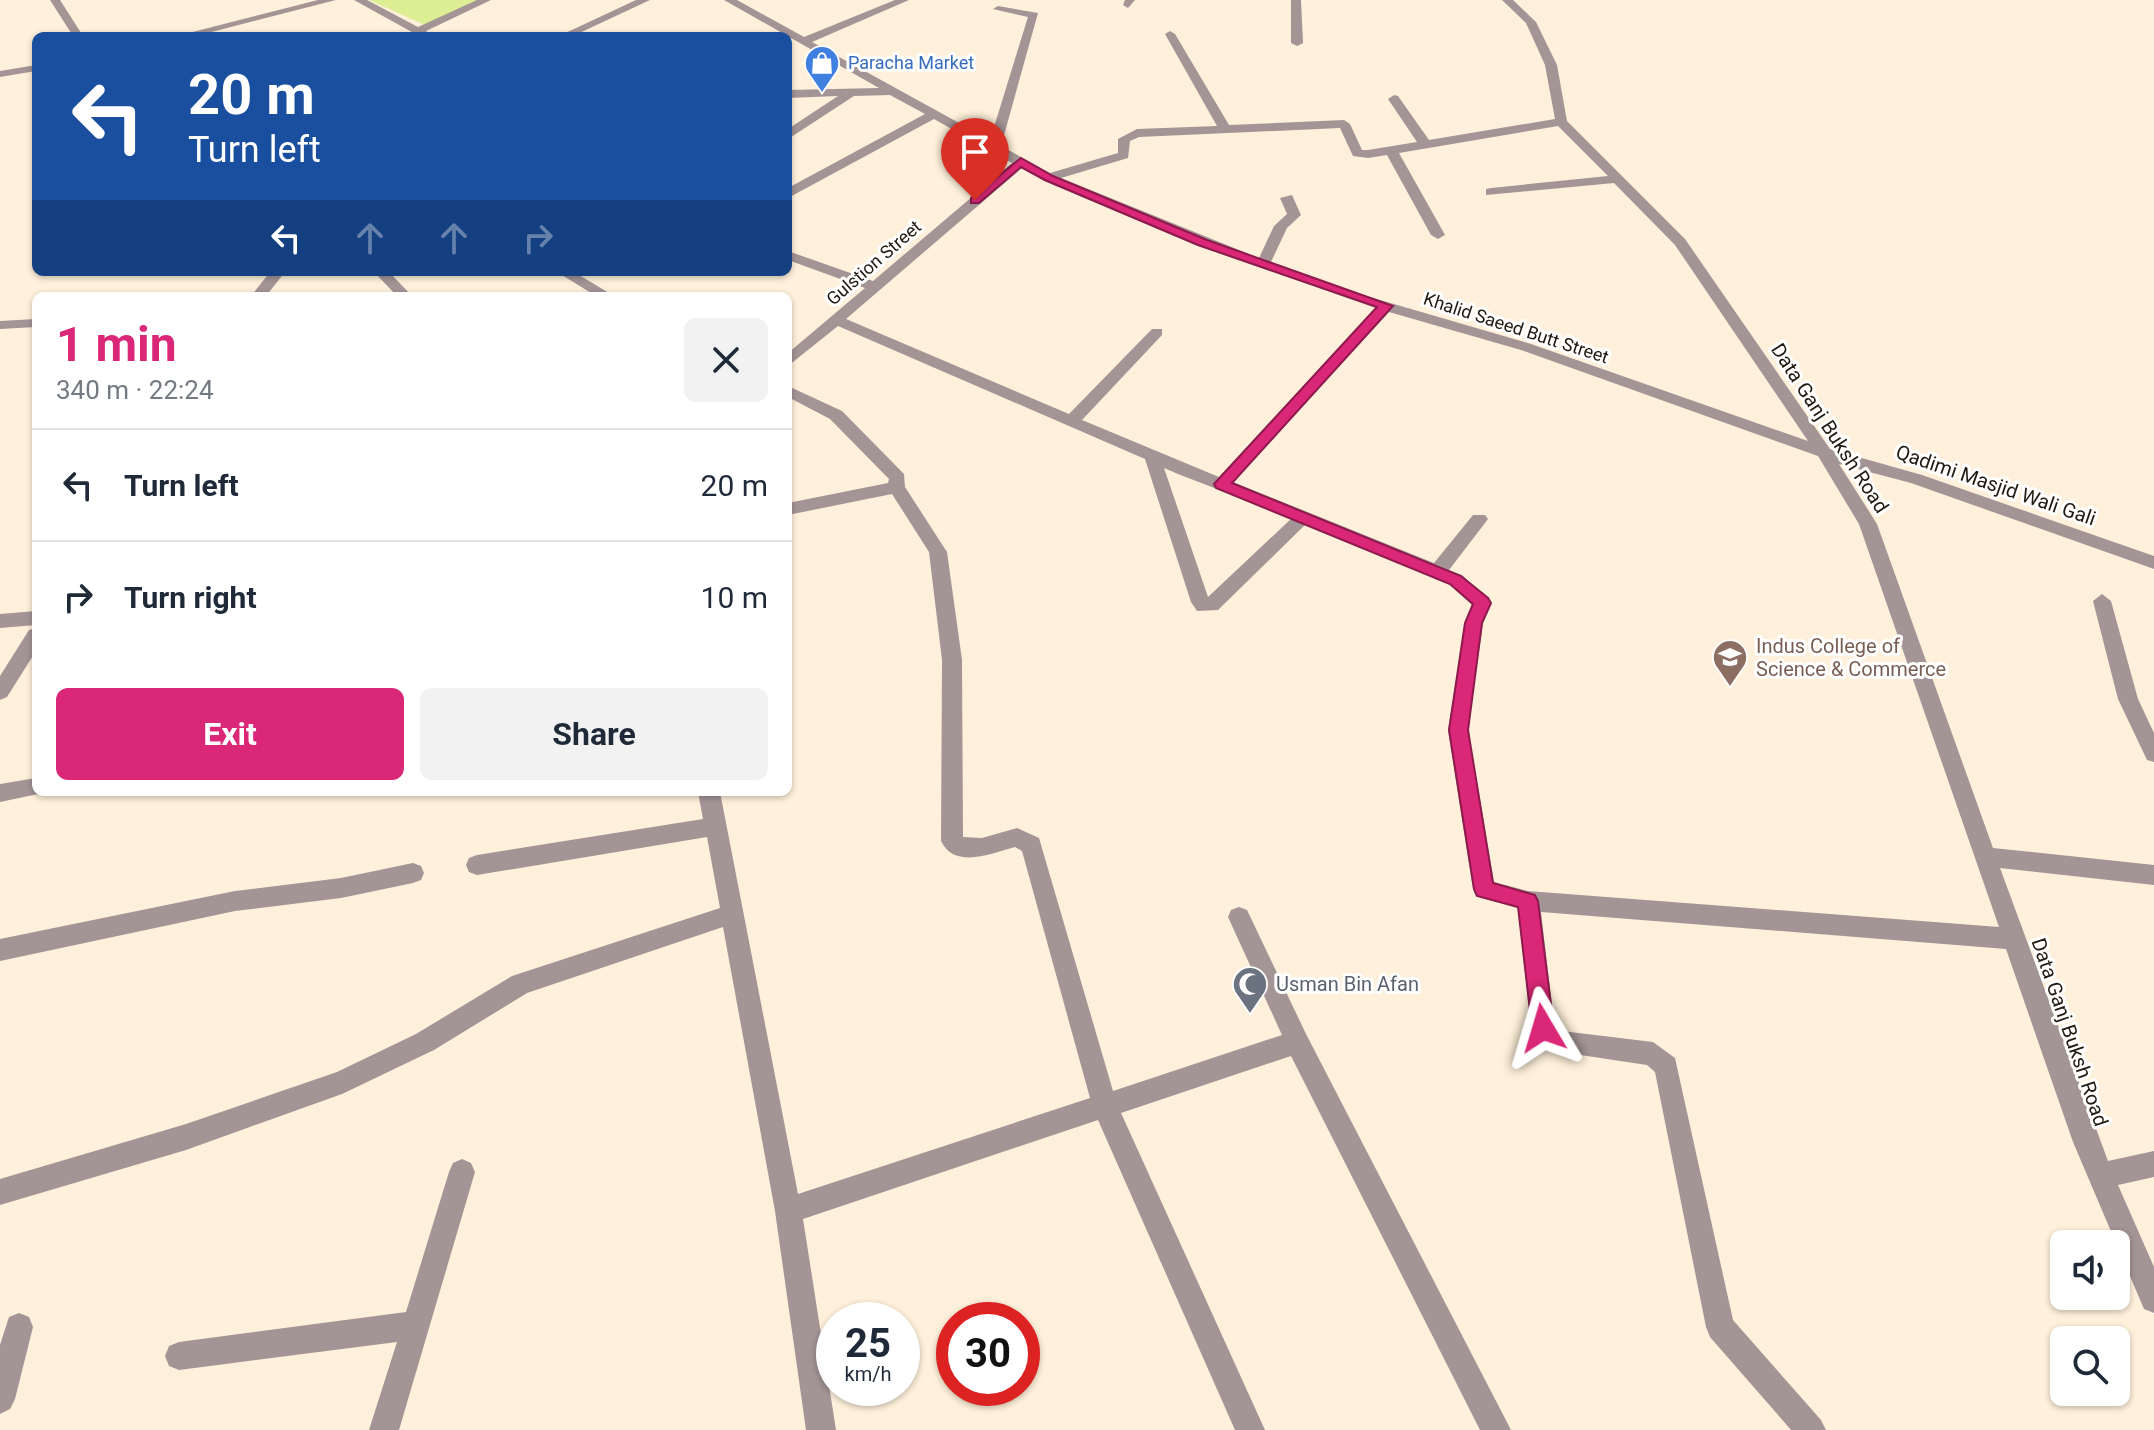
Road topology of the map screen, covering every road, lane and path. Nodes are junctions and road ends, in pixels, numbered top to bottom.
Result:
1 (56, 0) edge
2 (331, 0) edge
3 (359, 0) edge
4 (486, 0) edge
5 (645, 0) edge
6 (729, 0) edge
7 (904, 0) edge
8 (1296, 0) edge
9 (1507, 0) edge
10 (998, 9) dead end
11 (76, 32) edge
12 (199, 32) edge
13 (418, 32) edge
14 (426, 32) edge
15 (573, 32) edge
16 (788, 32) edge
17 (792, 34) edge
18 (1170, 34) dead end
19 (805, 41) junction
20 (1297, 43) dead end
21 (32, 69) edge
22 (0, 74) edge
23 (894, 91) junction
24 (852, 92) junction
25 (792, 94) edge
26 (1394, 99) dead end
27 (934, 114) junction
28 (1561, 122) junction
29 (1224, 128) junction
30 (792, 132) edge
31 (1425, 144) junction
32 (994, 147) junction
33 (1391, 150) junction
34 (1021, 162) junction
35 (1049, 178) junction
36 (1618, 179) junction
37 (792, 191) edge
38 (1491, 192) dead end
39 (1287, 198) dead end
40 (1438, 235) dead end
41 (792, 256) edge
42 (1263, 264) junction
43 (275, 276) edge
44 (385, 276) edge
45 (571, 276) edge
46 (875, 287) junction
47 (261, 292) edge
48 (401, 292) edge
49 (600, 292) edge
50 (1386, 306) junction
51 (837, 320) junction
52 (32, 323) edge
53 (0, 325) edge
54 (1157, 332) dead end
55 (792, 358) edge
56 (792, 393) edge
57 (1071, 421) junction
58 (1823, 451) junction
59 (1152, 456) junction
60 (1222, 484) junction
61 (896, 487) junction
62 (792, 508) edge
63 (1304, 516) junction
64 (1479, 519) dead end
65 (2154, 563) edge
66 (1437, 572) junction
67 (2102, 601) dead end
68 (32, 618) edge
69 (0, 621) edge
70 (32, 643) edge
71 (0, 692) edge
72 (2154, 754) edge
73 (32, 788) edge
74 (0, 793) edge
75 (710, 796) edge
76 (716, 826) junction
77 (1985, 857) junction
78 (477, 865) dead end
79 (413, 873) dead end
80 (2154, 875) edge
81 (1528, 901) junction
82 (734, 913) junction
83 (1239, 917) dead end
84 (2014, 939) junction
85 (0, 950) edge
86 (1297, 1042) junction
87 (1105, 1106) junction
88 (2154, 1164) edge
89 (462, 1172) dead end
90 (2100, 1176) junction
91 (0, 1192) edge
92 (788, 1211) junction
93 (2154, 1299) edge
94 (416, 1325) junction
95 (19, 1327) dead end
96 (179, 1356) dead end
97 (0, 1399) edge
98 (384, 1430) edge
99 (821, 1430) edge
100 (1250, 1430) edge
101 (1496, 1430) edge
102 (1811, 1430) edge

1 - 11 street
2 - 12 street
3 - 13 street
4 - 14 street
5 - 15 street
6 - 16 street, Khalid Saeed Butt Street
7 - 19 street
8 - 20 street
9 - 28 street
10 - 32 street
17 - 19 street, Khalid Saeed Butt Street
18 - 29 street
19 - 23 street, Khalid Saeed Butt Street
21 - 22 street
23 - 24 street
23 - 27 street, Khalid Saeed Butt Street
24 - 25 street
24 - 30 street
26 - 31 street
27 - 32 street, Khalid Saeed Butt Street
27 - 37 street
28 - 31 street
28 - 36 street, Data Ganj Buksh Road
29 - 33 street
29 - 35 street
31 - 33 street
32 - 34 street, Khalid Saeed Butt Street
33 - 40 street
34 - 35 street, Khalid Saeed Butt Street
34 - 46 street, Gulstion Street
35 - 42 street, Khalid Saeed Butt Street
36 - 38 street
36 - 58 street, Data Ganj Buksh Road
39 - 42 street
41 - 46 street
42 - 50 street, Khalid Saeed Butt Street
43 - 47 street
44 - 48 street
45 - 49 street
46 - 51 street, Gulstion Street
50 - 58 street, Khalid Saeed Butt Street
50 - 60 street
51 - 55 street, Gulstion Street
51 - 57 street
52 - 53 street
54 - 57 street
56 - 61 street
57 - 59 street
58 - 65 street, Qadimi Masjid Wali Gali
58 - 77 street, Data Ganj Buksh Road
59 - 60 street
59 - 63 street
60 - 63 street
61 - 62 street
61 - 87 street
63 - 66 street
64 - 66 street
66 - 81 street
67 - 72 street
68 - 69 street
70 - 71 street
73 - 74 street
75 - 76 street
76 - 78 street
76 - 82 street
77 - 80 street
77 - 84 street, Data Ganj Buksh Road
79 - 85 street
81 - 84 street
81 - 102 street
82 - 91 street
82 - 92 street
83 - 86 street
84 - 90 street, Data Ganj Buksh Road
86 - 87 street
86 - 101 street
87 - 92 street
87 - 100 street
88 - 90 street
89 - 94 street
90 - 93 street, Data Ganj Buksh Road
92 - 99 street
94 - 96 street
94 - 98 street
95 - 97 street

